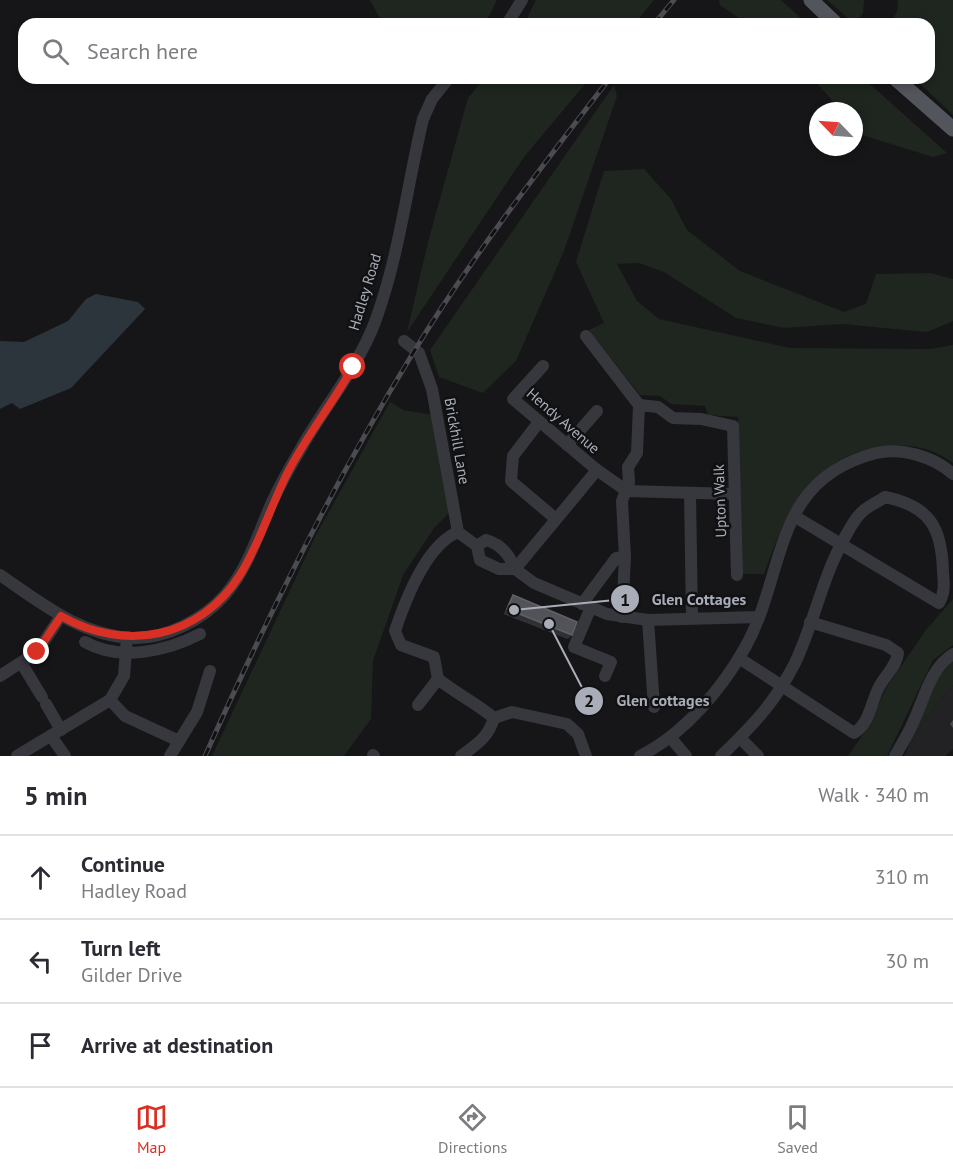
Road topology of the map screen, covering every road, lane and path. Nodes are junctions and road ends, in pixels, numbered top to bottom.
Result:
1 (522, 0) edge
2 (811, 0) edge
3 (511, 18) edge
4 (830, 18) edge
5 (444, 84) edge
6 (902, 84) edge
7 (953, 129) edge
8 (586, 336) dead end
9 (404, 341) dead end
10 (543, 366) dead end
11 (639, 405) junction
12 (597, 411) dead end
13 (539, 422) junction
14 (567, 445) junction
15 (597, 470) junction
16 (953, 474) edge
17 (627, 491) junction
18 (690, 494) junction
19 (734, 494) junction
20 (794, 516) junction
21 (556, 519) junction
22 (458, 532) junction
23 (841, 544) junction
24 (477, 546) junction
25 (625, 557) junction
26 (515, 569) junction
27 (0, 575) edge
28 (737, 575) dead end
29 (587, 605) junction
30 (61, 616) junction
31 (622, 617) junction
32 (692, 617) junction
33 (759, 617) junction
34 (648, 620) junction
35 (810, 622) junction
36 (200, 634) dead end
37 (127, 637) junction
38 (86, 642) dead end
39 (127, 653) junction
40 (953, 654) edge
41 (739, 658) junction
42 (21, 663) junction
43 (210, 671) dead end
44 (0, 676) edge
45 (605, 676) dead end
46 (438, 680) junction
47 (781, 687) junction
48 (110, 700) junction
49 (418, 705) dead end
50 (654, 707) dead end
51 (494, 718) junction
52 (56, 733) junction
53 (670, 737) junction
54 (740, 738) junction
55 (179, 741) junction
56 (171, 754) edge
57 (17, 756) edge
58 (65, 756) edge
59 (461, 756) edge
60 (586, 756) edge
61 (640, 756) edge
62 (686, 756) edge
63 (721, 756) edge
64 (758, 756) edge
65 (896, 756) edge

1 - 3 street
2 - 4 main road
5 - 37 street, Hadley Road
6 - 7 main road
8 - 11 street
9 - 22 street, Brickhill Lane
10 - 13 street, Hendy Avenue
11 - 17 street
11 - 19 street, Upton Walk
12 - 14 street
13 - 14 street, Hendy Avenue
13 - 21 street
14 - 15 street, Hendy Avenue
15 - 17 street, Hendy Avenue
15 - 21 street
16 - 20 street
17 - 18 street
17 - 25 street
18 - 19 street
18 - 32 street
19 - 28 street, Upton Walk
20 - 23 street
20 - 33 street
21 - 26 street
22 - 24 street
22 - 46 street
23 - 23 street
23 - 35 street
24 - 26 street
24 - 26 street
25 - 29 street
25 - 31 street
26 - 29 street
27 - 30 street, Hadley Road
29 - 31 street
29 - 45 street
30 - 37 street, Hadley Road
30 - 42 street
31 - 34 street
32 - 33 street
32 - 34 street
33 - 41 street
34 - 50 street
35 - 47 street
35 - 47 street
36 - 39 street
37 - 39 street
38 - 39 street
39 - 48 street
40 - 65 street
41 - 47 street
41 - 53 street
42 - 44 street
42 - 52 street
43 - 55 street
46 - 49 street
46 - 51 street
47 - 54 street
48 - 52 street
48 - 55 street
51 - 59 street
51 - 60 street
52 - 57 street
52 - 58 street
53 - 61 street
53 - 62 street
54 - 63 street
54 - 64 street
55 - 56 street

